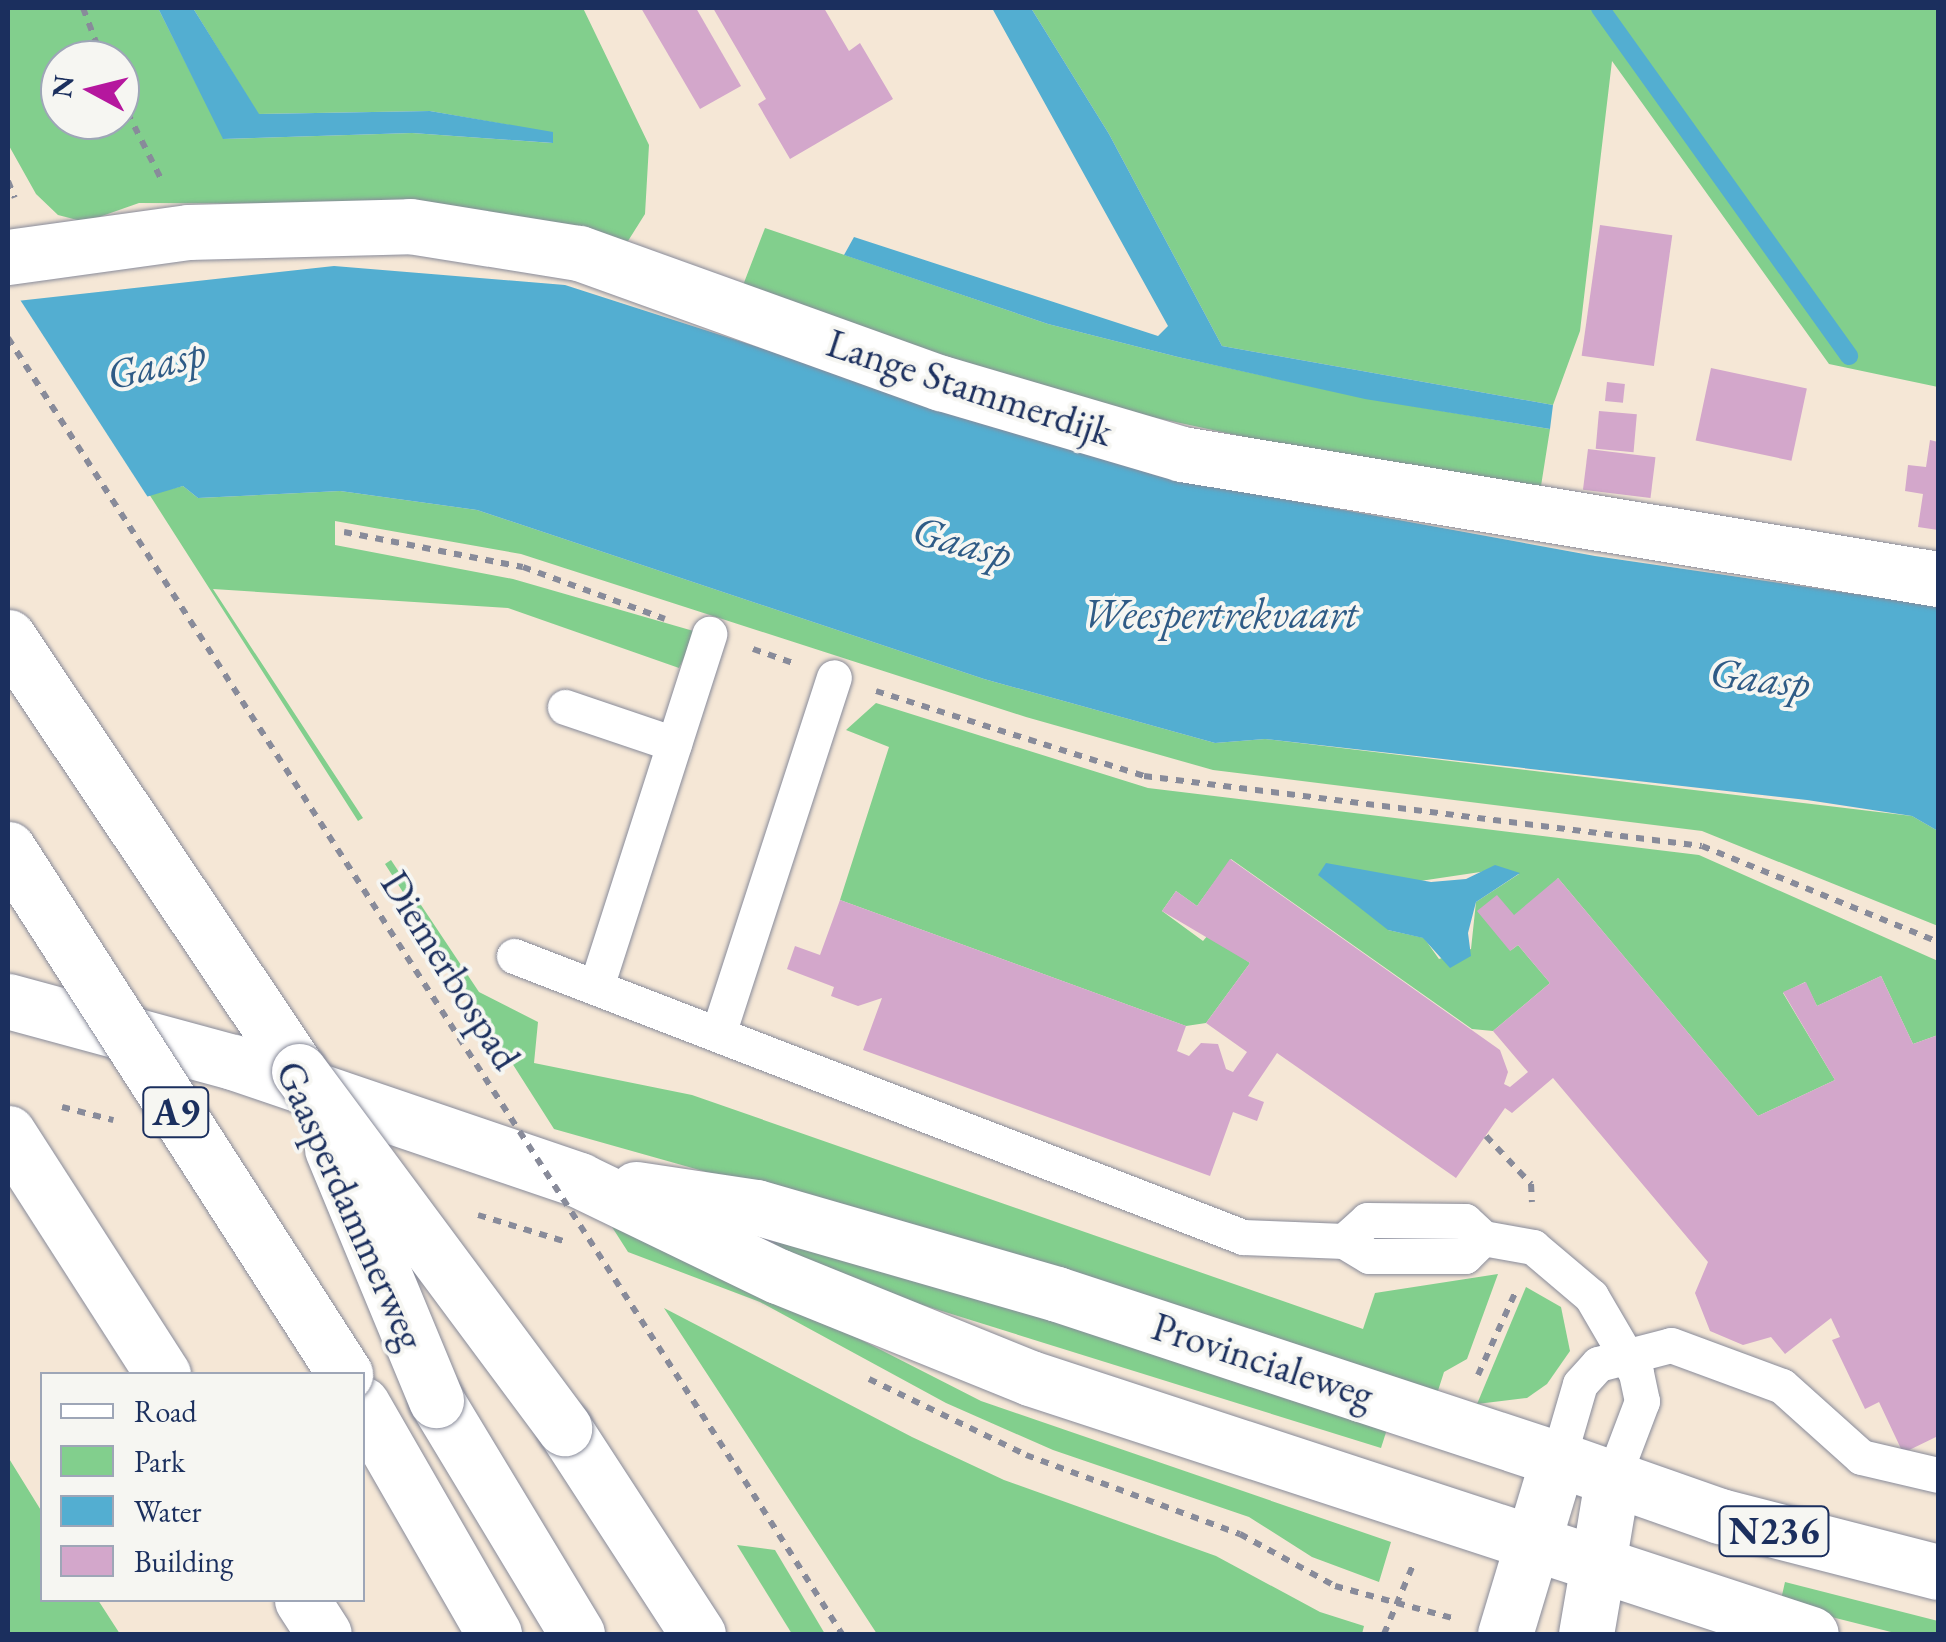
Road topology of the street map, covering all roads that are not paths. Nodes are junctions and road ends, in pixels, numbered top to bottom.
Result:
1 (8, 257) edge
2 (1938, 578) edge
3 (709, 634) road end
4 (8, 637) edge
5 (834, 677) road end
6 (565, 707) dead end
7 (674, 744) junction
8 (8, 849) edge
9 (514, 956) dead end
10 (596, 986) junction
11 (8, 1001) edge
12 (718, 1034) junction
13 (299, 1071) junction
14 (26, 1118) edge
15 (579, 1180) junction
16 (150, 1352) edge
17 (1624, 1352) junction
18 (344, 1372) edge
19 (365, 1409) edge
20 (1558, 1459) junction
21 (1938, 1475) edge
22 (1612, 1480) junction
23 (1534, 1542) junction
24 (1598, 1564) junction
25 (1938, 1572) edge
26 (303, 1602) edge
27 (324, 1634) edge
28 (494, 1634) edge
29 (577, 1634) edge
30 (698, 1634) edge
31 (1505, 1634) edge
32 (1586, 1634) edge
33 (1810, 1634) edge

1 - 2 main road, Lange Stammerdijk
3 - 7 lane
4 - 13 main road, Gaasperdammerweg
5 - 12 lane
6 - 7 lane
7 - 10 lane
8 - 18 main road, Gaasperdammerweg / A9, bridge
9 - 10 lane
10 - 12 lane
11 - 15 main road, Provincialeweg
12 - 17 lane
13 - 29 main road, Gaasperdammerweg, bridge
13 - 30 main road, bridge
14 - 16 main road
15 - 20 main road, Provincialeweg
15 - 23 main road, Provincialeweg
17 - 20 lane
17 - 21 lane
17 - 22 lane
19 - 28 main road, Gaasperdammerweg
20 - 22 main road, Provincialeweg / N236
20 - 23 main road
22 - 24 main road
22 - 25 main road, Provincialeweg / N236
23 - 24 main road, Provincialeweg / N236
23 - 31 main road
24 - 32 main road
24 - 33 main road, Provincialeweg / N236
26 - 27 main road

